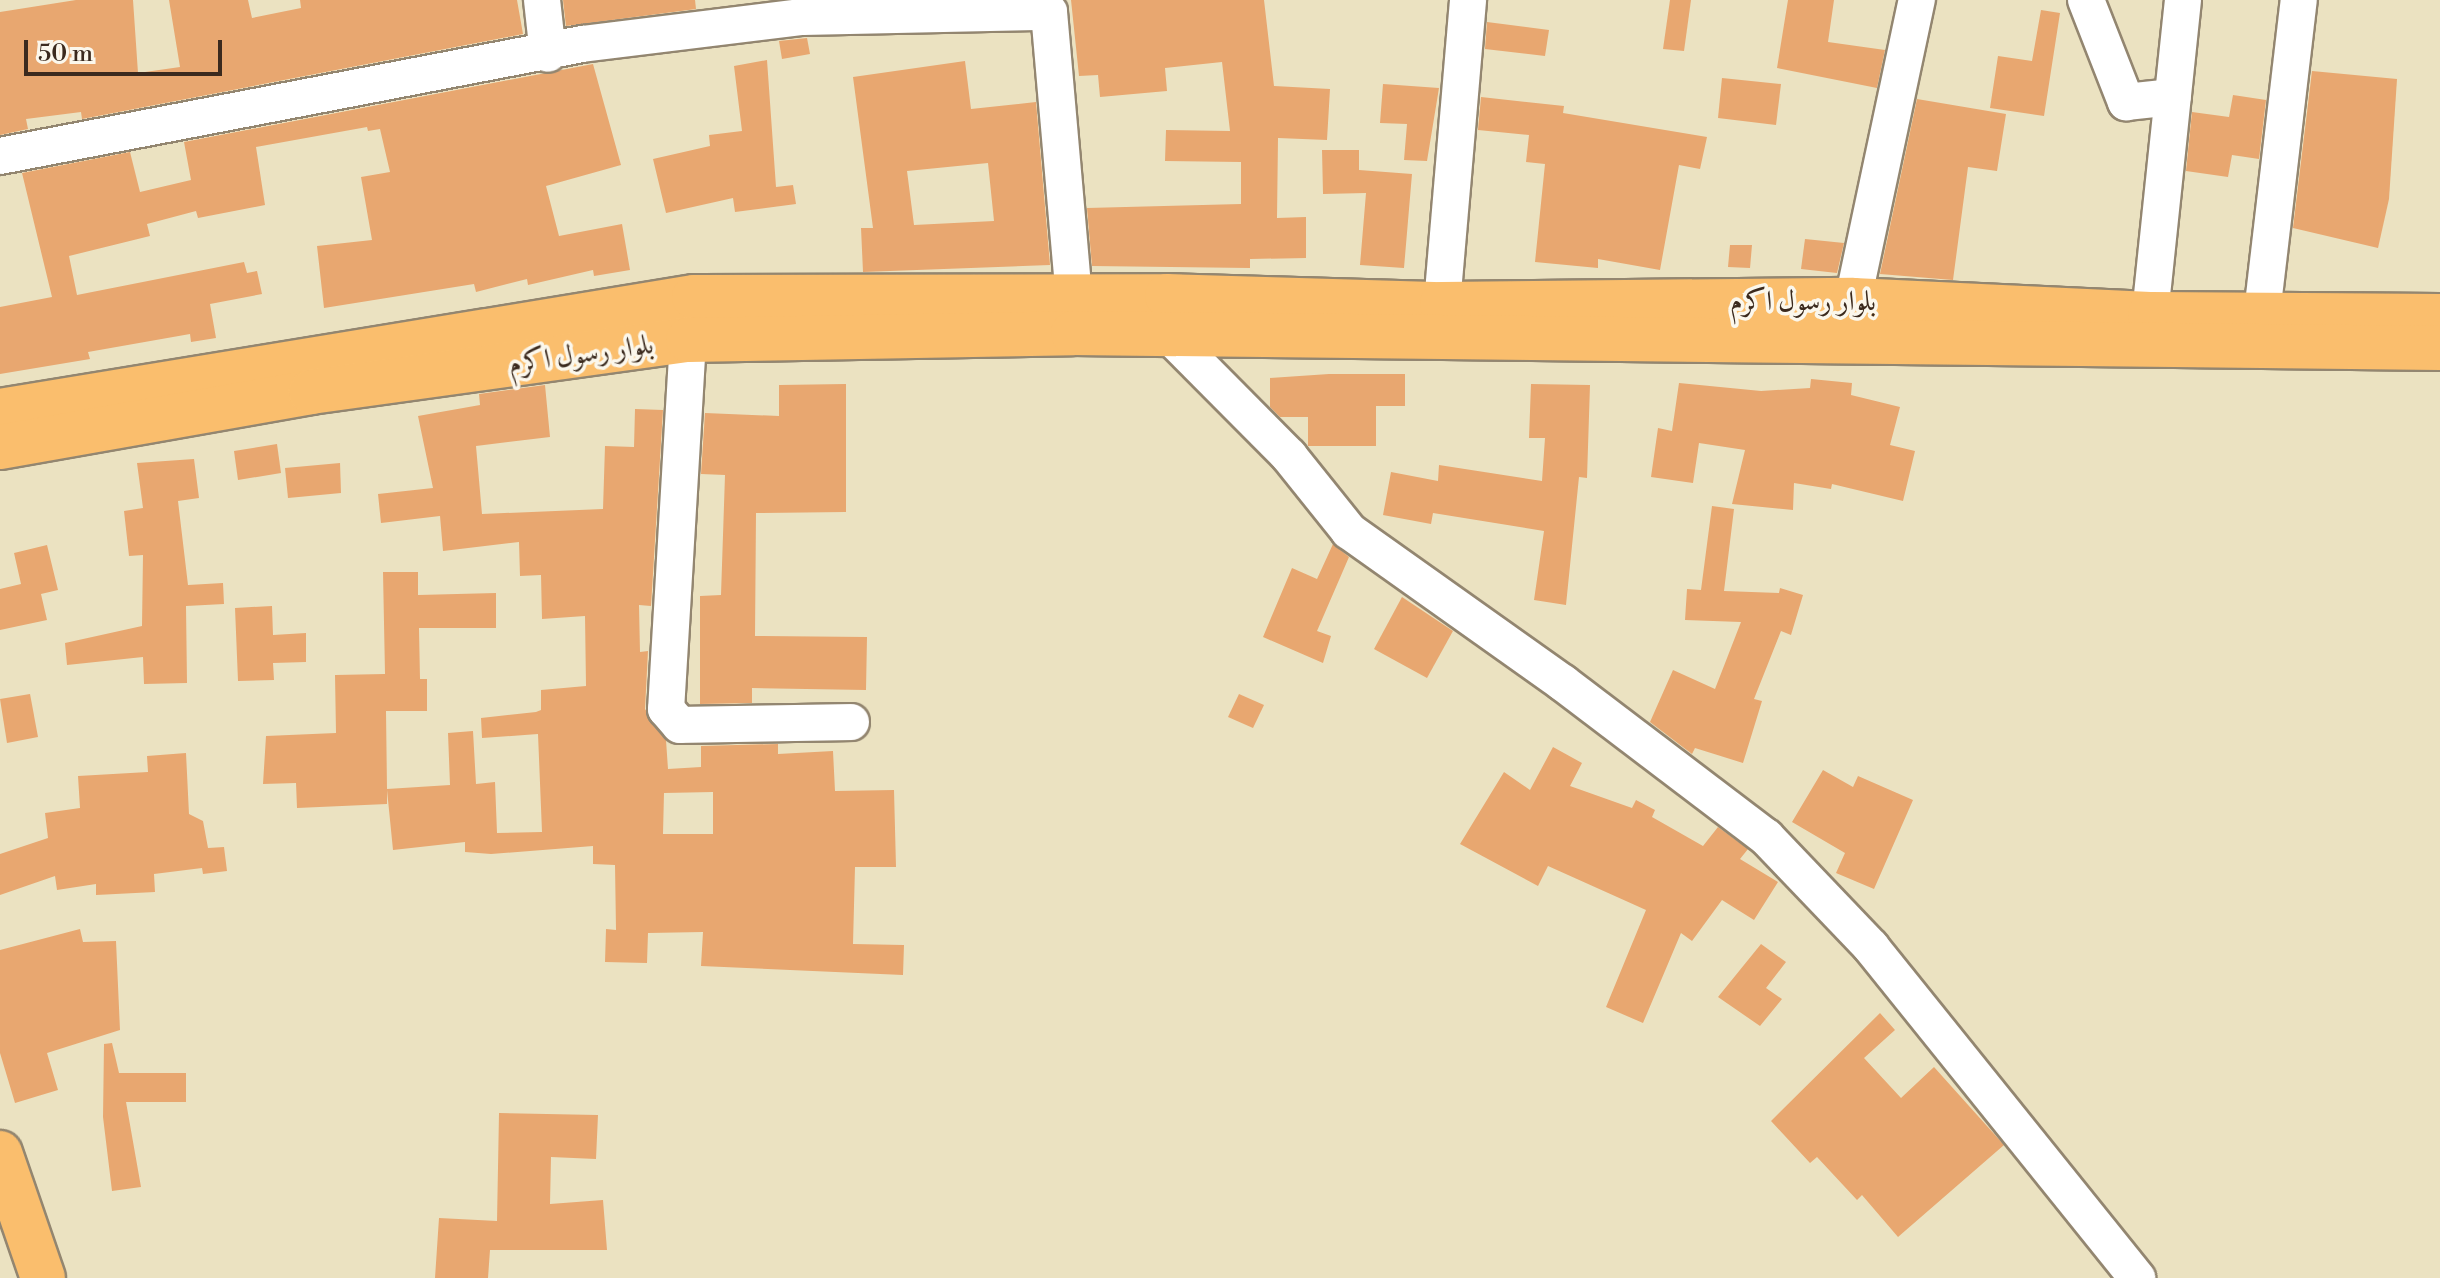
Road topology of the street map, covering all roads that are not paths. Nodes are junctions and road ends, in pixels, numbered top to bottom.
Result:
1 (542, 0) edge
2 (1468, 0) edge
3 (1917, 0) edge
4 (2086, 0) edge
5 (2183, 0) edge
6 (2299, 0) edge
7 (548, 54) junction
8 (2173, 97) junction
9 (0, 156) edge
10 (1074, 299) junction
11 (1853, 300) junction
12 (1442, 304) junction
13 (2262, 313) junction
14 (2150, 314) junction
15 (1167, 315) junction
16 (2440, 316) edge
17 (688, 340) junction
18 (2440, 348) edge
19 (0, 411) edge
20 (0, 447) edge
21 (851, 722) dead end
22 (2, 1168) edge
23 (43, 1278) edge
24 (2137, 1278) edge

1 - 7 street
2 - 12 street
3 - 11 street
4 - 8 street
5 - 8 street
6 - 13 street
7 - 9 street
7 - 10 street
8 - 14 street
10 - 15 main road, بلوار رسول اکرم
10 - 19 main road, بلوار رسول اکرم
11 - 12 main road, بلوار رسول اکرم
11 - 14 main road, بلوار رسول اکرم
12 - 15 main road, بلوار رسول اکرم
13 - 14 main road, بلوار رسول اکرم
13 - 16 main road, بلوار رسول اکرم
15 - 17 main road, بلوار رسول اکرم
15 - 18 main road, بلوار رسول اکرم
15 - 24 street
17 - 20 main road, بلوار رسول اکرم
17 - 21 street
22 - 23 main road

